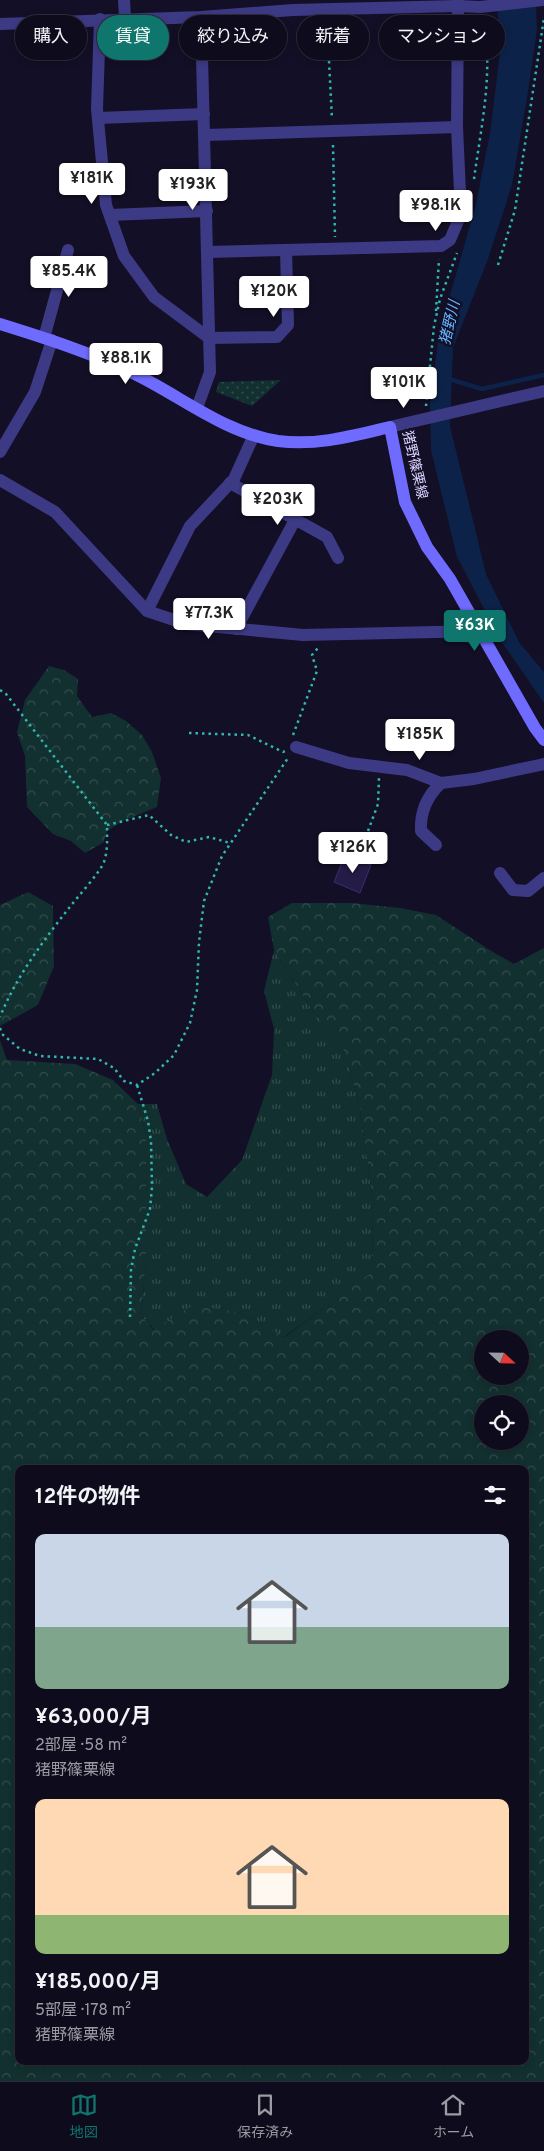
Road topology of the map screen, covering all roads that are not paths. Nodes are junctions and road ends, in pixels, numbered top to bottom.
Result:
1 (124, 0) edge
2 (541, 0) edge
3 (458, 3) edge
4 (125, 15) edge
5 (227, 15) edge
6 (97, 19) edge
7 (0, 24) edge
8 (99, 60) edge
9 (202, 60) edge
10 (204, 114) junction
11 (98, 118) junction
12 (457, 127) junction
13 (205, 135) junction
14 (207, 211) junction
15 (110, 215) junction
16 (68, 250) dead end
17 (286, 250) junction
18 (208, 252) junction
19 (0, 324) edge
20 (209, 338) junction
21 (48, 339) junction
22 (544, 391) edge
23 (197, 408) junction
24 (390, 427) junction
25 (254, 435) junction
26 (0, 452) edge
27 (0, 480) edge
28 (230, 483) junction
29 (295, 520) junction
30 (338, 558) dead end
31 (148, 611) junction
32 (236, 629) junction
33 (479, 631) junction
34 (544, 740) edge
35 (296, 747) road end
36 (544, 764) edge
37 (441, 784) junction
38 (436, 845) dead end
39 (500, 873) dead end
40 (544, 878) edge

1 - 4 street
2 - 3 street
3 - 5 street
3 - 12 street
6 - 7 street
8 - 11 street
9 - 10 street
10 - 11 street
10 - 13 street
11 - 15 street
12 - 13 street
12 - 17 street
13 - 14 street
14 - 15 street
14 - 18 street
15 - 20 street
16 - 21 street
17 - 18 street
17 - 20 street
18 - 20 street
19 - 21 main road, 猪野篠栗線
20 - 23 street
21 - 23 main road, 猪野篠栗線
21 - 26 street
22 - 24 street
23 - 25 main road, 猪野篠栗線
24 - 25 main road, 猪野篠栗線
24 - 33 main road, 猪野篠栗線
25 - 28 street
27 - 31 street
28 - 29 street
28 - 31 street
29 - 30 street
29 - 32 street
31 - 32 street
32 - 33 street
33 - 34 main road, 猪野篠栗線
35 - 37 street
36 - 37 street
37 - 38 street
39 - 40 street

